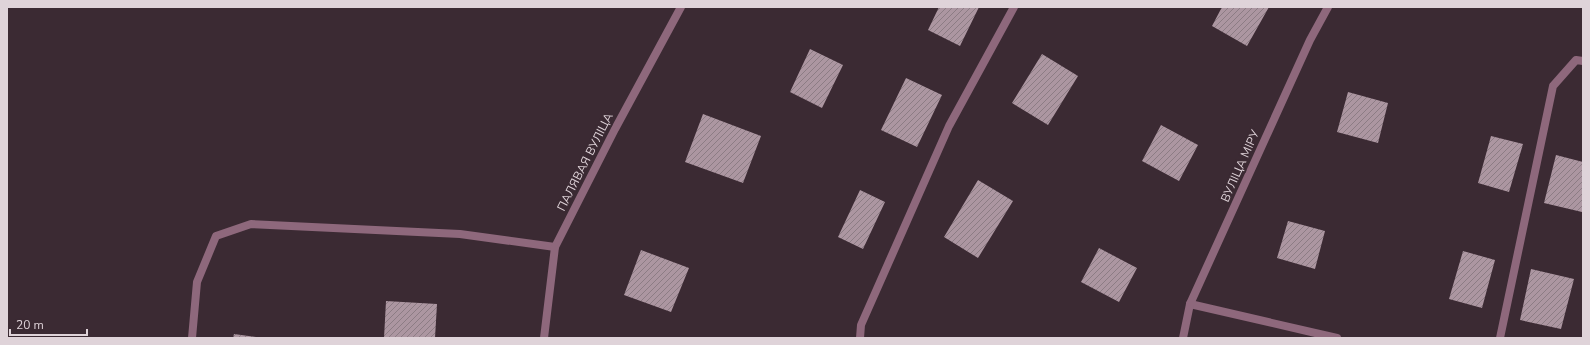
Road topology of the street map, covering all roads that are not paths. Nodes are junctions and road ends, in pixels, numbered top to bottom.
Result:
1 (681, 7) edge
2 (1014, 7) edge
3 (1328, 7) edge
4 (1583, 61) edge
5 (555, 247) junction
6 (1190, 304) junction
7 (192, 338) edge
8 (544, 338) edge
9 (860, 338) edge
10 (1182, 338) edge
11 (1337, 338) edge
12 (1500, 338) edge

1 - 5 street, ПАЛЯВАЯ ВУЛІЦА
2 - 9 street
3 - 6 street, ВУЛІЦА МІРУ
4 - 12 street
5 - 7 street
5 - 8 street, ПАЛЯВАЯ ВУЛІЦА
6 - 10 street, ВУЛІЦА МІРУ
6 - 11 street

